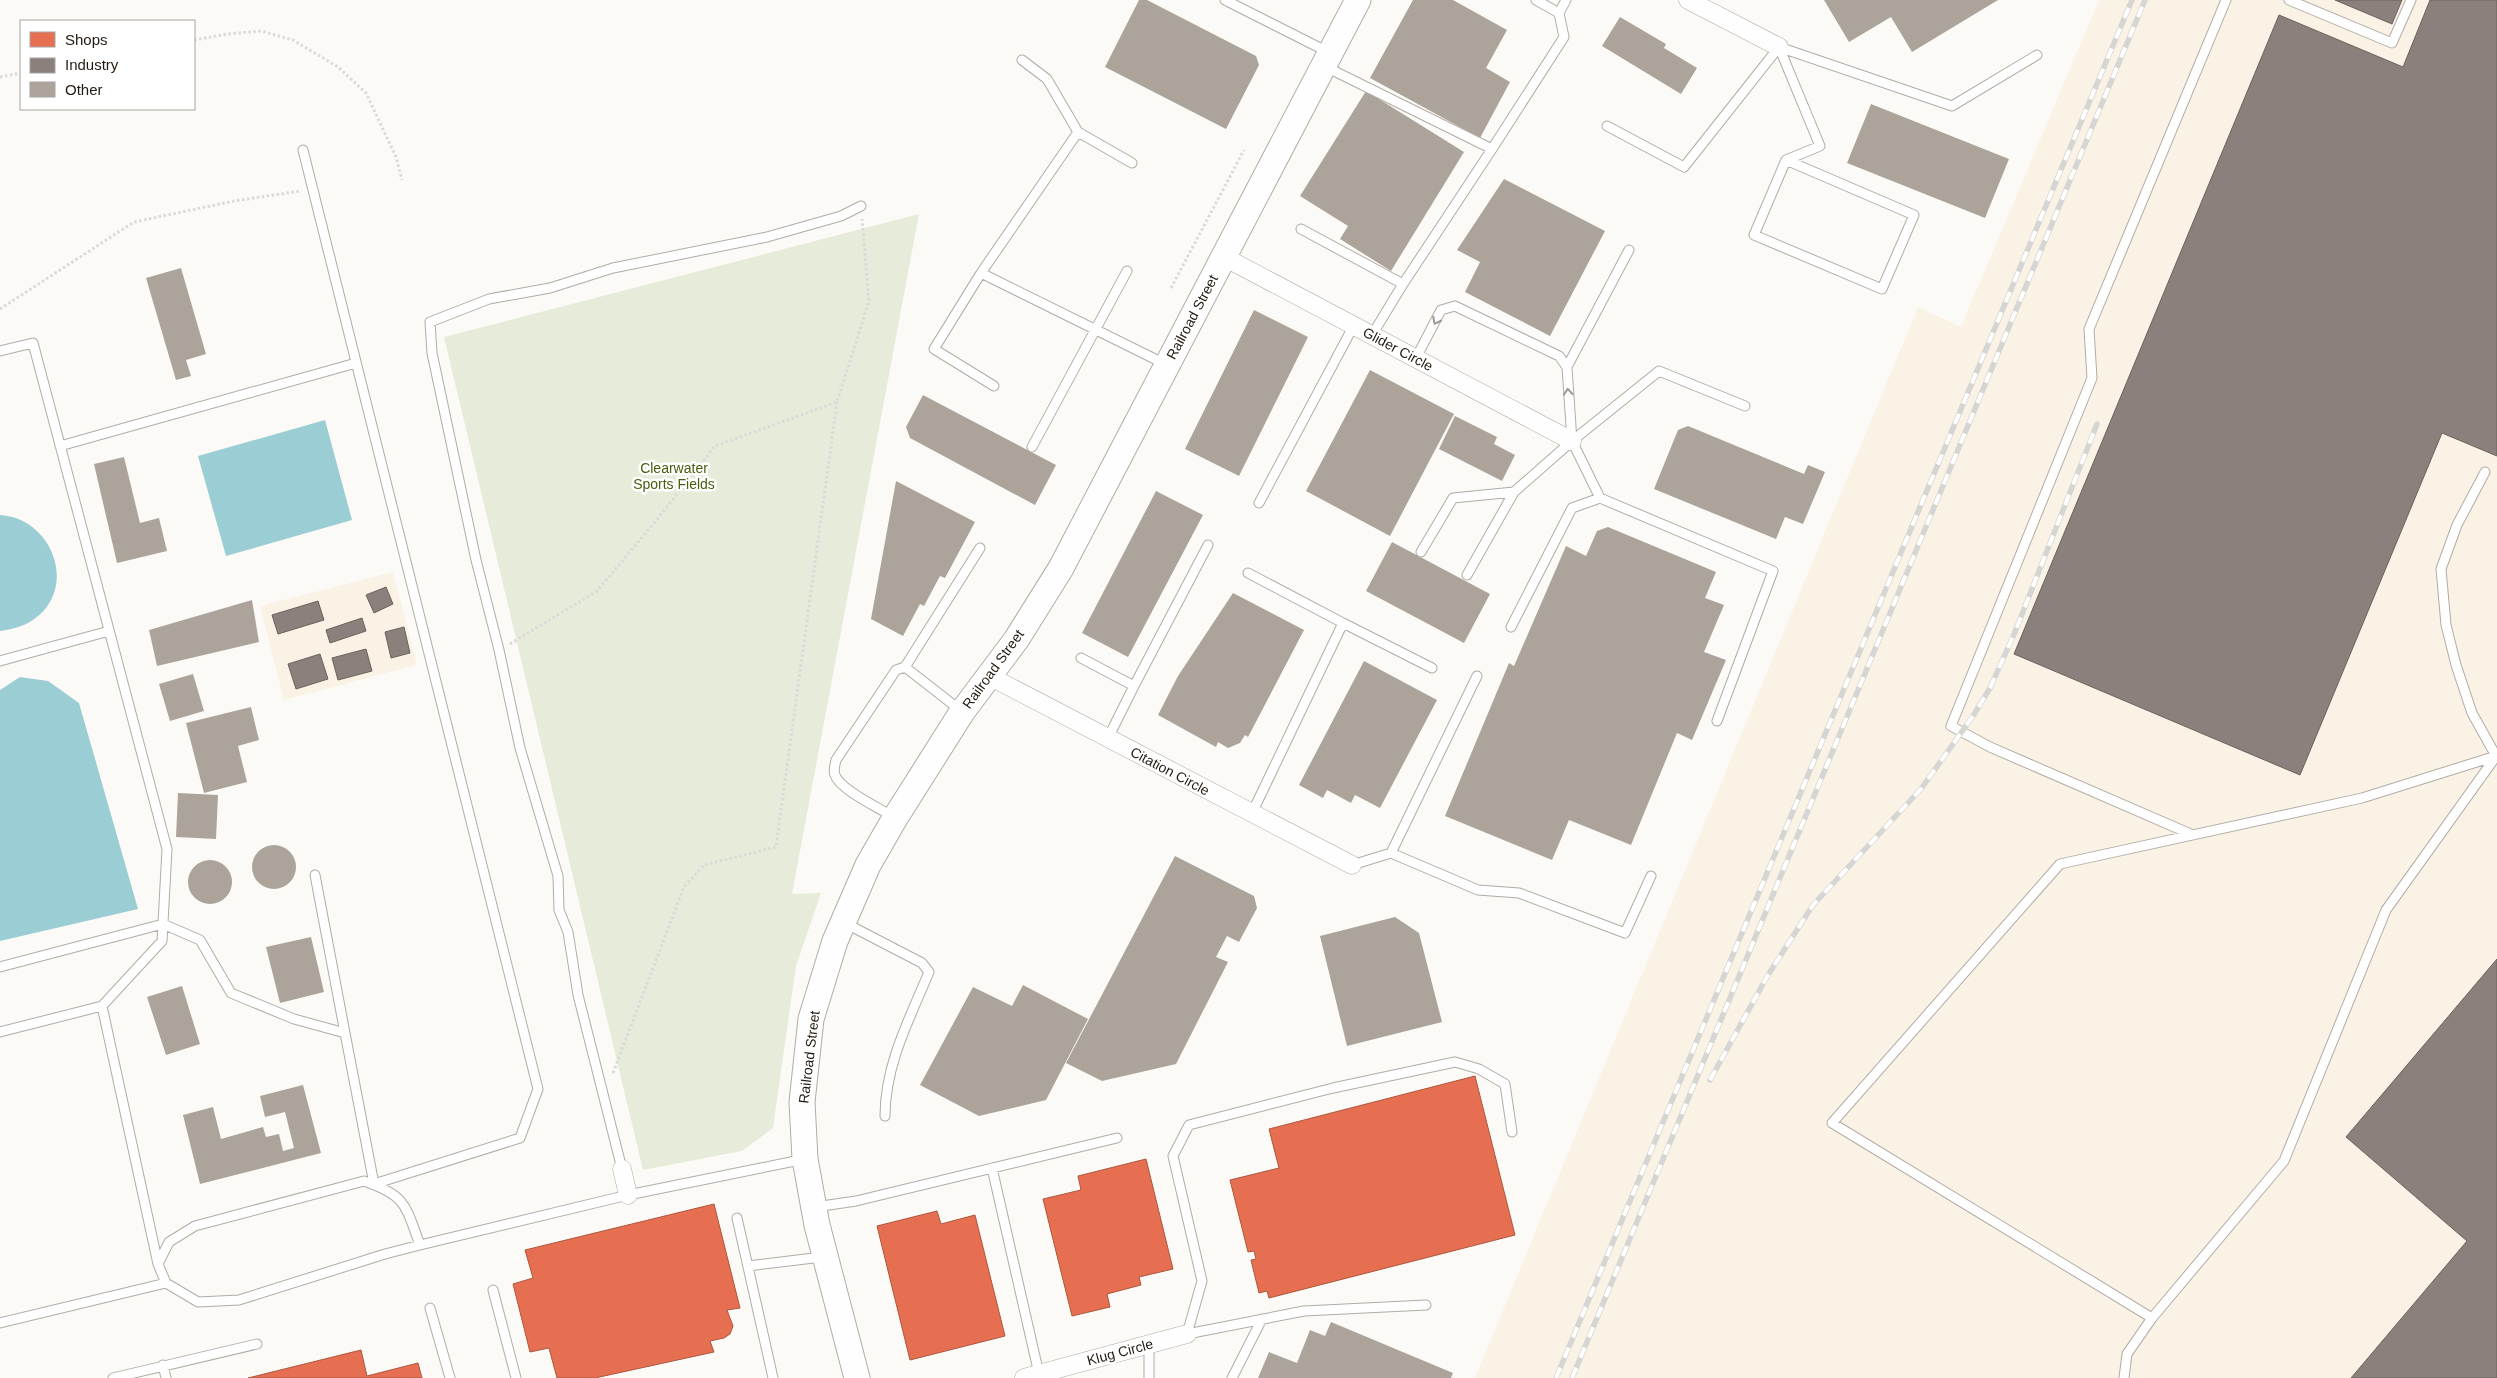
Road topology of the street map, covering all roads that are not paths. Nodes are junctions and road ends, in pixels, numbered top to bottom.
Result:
1 (1225, 0) edge
2 (1358, 0) edge
3 (1536, 0) edge
4 (1566, 0) edge
5 (1688, 0) edge
6 (2226, 0) edge
7 (2289, 0) edge
8 (2411, 0) edge
9 (1559, 13) junction
10 (1779, 47) junction
11 (2036, 55) dead end
12 (1327, 59) junction
13 (1022, 60) dead end
14 (1607, 126) dead end
15 (1078, 132) junction
16 (1492, 148) junction
17 (303, 150) dead end
18 (1786, 160) junction
19 (1132, 163) dead end
20 (861, 206) road end
21 (1301, 229) dead end
22 (1629, 250) dead end
23 (1224, 257) junction
24 (1127, 271) dead end
25 (981, 273) junction
26 (1403, 284) junction
27 (1354, 325) junction
28 (1096, 330) junction
29 (1372, 335) junction
30 (0, 351) edge
31 (1416, 358) junction
32 (356, 363) junction
33 (1167, 365) junction
34 (1567, 367) junction
35 (994, 386) dead end
36 (1745, 406) dead end
37 (1572, 441) junction
38 (60, 446) junction
39 (1032, 447) dead end
40 (2485, 472) dead end
41 (1514, 492) junction
42 (1600, 498) junction
43 (1259, 502) dead end
44 (1208, 545) dead end
45 (980, 548) dead end
46 (1421, 552) dead end
47 (1248, 573) dead end
48 (1468, 575) dead end
49 (1343, 623) junction
50 (1511, 627) dead end
51 (110, 632) junction
52 (1081, 658) dead end
53 (0, 661) edge
54 (905, 667) junction
55 (1432, 668) dead end
56 (989, 676) junction
57 (1477, 676) dead end
58 (1134, 686) junction
59 (962, 712) junction
60 (1717, 721) dead end
61 (1108, 738) junction
62 (2497, 755) edge
63 (1252, 813) junction
64 (895, 818) junction
65 (2194, 835) junction
66 (1391, 853) junction
67 (1352, 865) joint
68 (315, 875) dead end
69 (1651, 876) dead end
70 (843, 922) junction
71 (163, 924) junction
72 (0, 967) edge
73 (102, 1006) junction
74 (0, 1032) edge
75 (345, 1033) junction
76 (885, 1116) dead end
77 (1512, 1132) dead end
78 (1117, 1138) dead end
79 (805, 1159) junction
80 (992, 1168) junction
81 (622, 1169) joint
82 (374, 1184) junction
83 (628, 1195) junction
84 (814, 1207) junction
85 (738, 1218) dead end
86 (420, 1245) junction
87 (825, 1256) junction
88 (158, 1264) junction
89 (748, 1266) junction
90 (166, 1283) junction
91 (493, 1290) dead end
92 (1426, 1305) dead end
93 (430, 1308) dead end
94 (2152, 1318) junction
95 (1262, 1319) junction
96 (0, 1324) edge
97 (1187, 1334) junction
98 (257, 1344) dead end
99 (1149, 1344) junction
100 (163, 1365) junction
101 (1032, 1376) edge
102 (113, 1378) edge
103 (166, 1378) edge
104 (450, 1378) edge
105 (516, 1378) edge
106 (773, 1378) edge
107 (856, 1378) edge
108 (1149, 1378) edge
109 (1232, 1378) edge
110 (2124, 1378) edge

1 - 12 lane
2 - 12 main road, Railroad Street
3 - 9 lane
4 - 9 lane
5 - 10 street
6 - 65 lane
7 - 8 lane
9 - 16 lane
10 - 11 lane
10 - 14 lane
10 - 18 lane
12 - 16 lane
12 - 23 main road, Railroad Street
13 - 15 lane
15 - 19 lane
15 - 25 lane
16 - 26 lane
17 - 32 lane
18 - 18 lane
20 - 81 lane
21 - 26 lane
22 - 34 lane
23 - 27 street, Glider Circle
23 - 33 main road, Railroad Street
24 - 28 lane
25 - 28 lane
25 - 35 lane
26 - 29 lane
27 - 29 street, Glider Circle
27 - 43 lane
28 - 33 lane
28 - 39 lane
29 - 31 street, Glider Circle
30 - 38 lane
34 -> 31 lane
31 - 37 street, Glider Circle
32 - 38 lane
32 - 82 lane
33 - 56 main road, Railroad Street
37 -> 34 lane
36 - 37 lane
37 - 41 lane
37 - 42 lane
38 - 51 lane
40 - 62 lane
41 - 46 lane
41 - 48 lane
42 - 50 lane
42 - 60 lane
44 - 58 lane
45 - 54 lane
47 - 49 lane
49 - 55 lane
49 - 63 lane
51 - 53 lane
51 - 71 lane
52 - 58 lane
54 - 59 lane
54 - 64 lane
56 - 59 main road, Railroad Street
56 - 61 street, Citation Circle
57 - 66 lane
58 - 61 lane
59 - 64 main road, Railroad Street
61 - 63 street, Citation Circle
62 - 65 lane
62 - 94 lane
63 - 67 street, Citation Circle
64 - 70 main road, Railroad Street
65 - 94 lane
66 - 67 lane
66 - 69 lane
68 - 75 lane
70 - 76 lane
70 - 79 main road, Railroad Street
71 - 72 lane
71 - 73 lane
71 - 75 lane
73 - 74 lane
73 - 88 lane
75 - 82 lane
77 - 97 lane
78 - 80 lane
79 - 83 lane
79 - 84 main road, Railroad Street
80 - 84 lane
80 - 101 lane
81 - 83 street
82 - 86 lane
82 - 88 lane
83 - 86 lane
84 - 87 main road, Railroad Street
85 - 89 lane
86 - 90 lane
87 - 89 lane
87 - 107 main road, Railroad Street
88 - 90 lane
89 - 106 lane
90 - 96 lane
91 - 105 lane
92 - 95 lane
93 - 104 lane
94 - 110 lane
95 - 97 lane
95 - 109 lane
97 - 99 street, Klug Circle
98 - 100 lane
99 - 101 street, Klug Circle
99 - 108 lane
100 - 102 lane
100 - 103 lane

